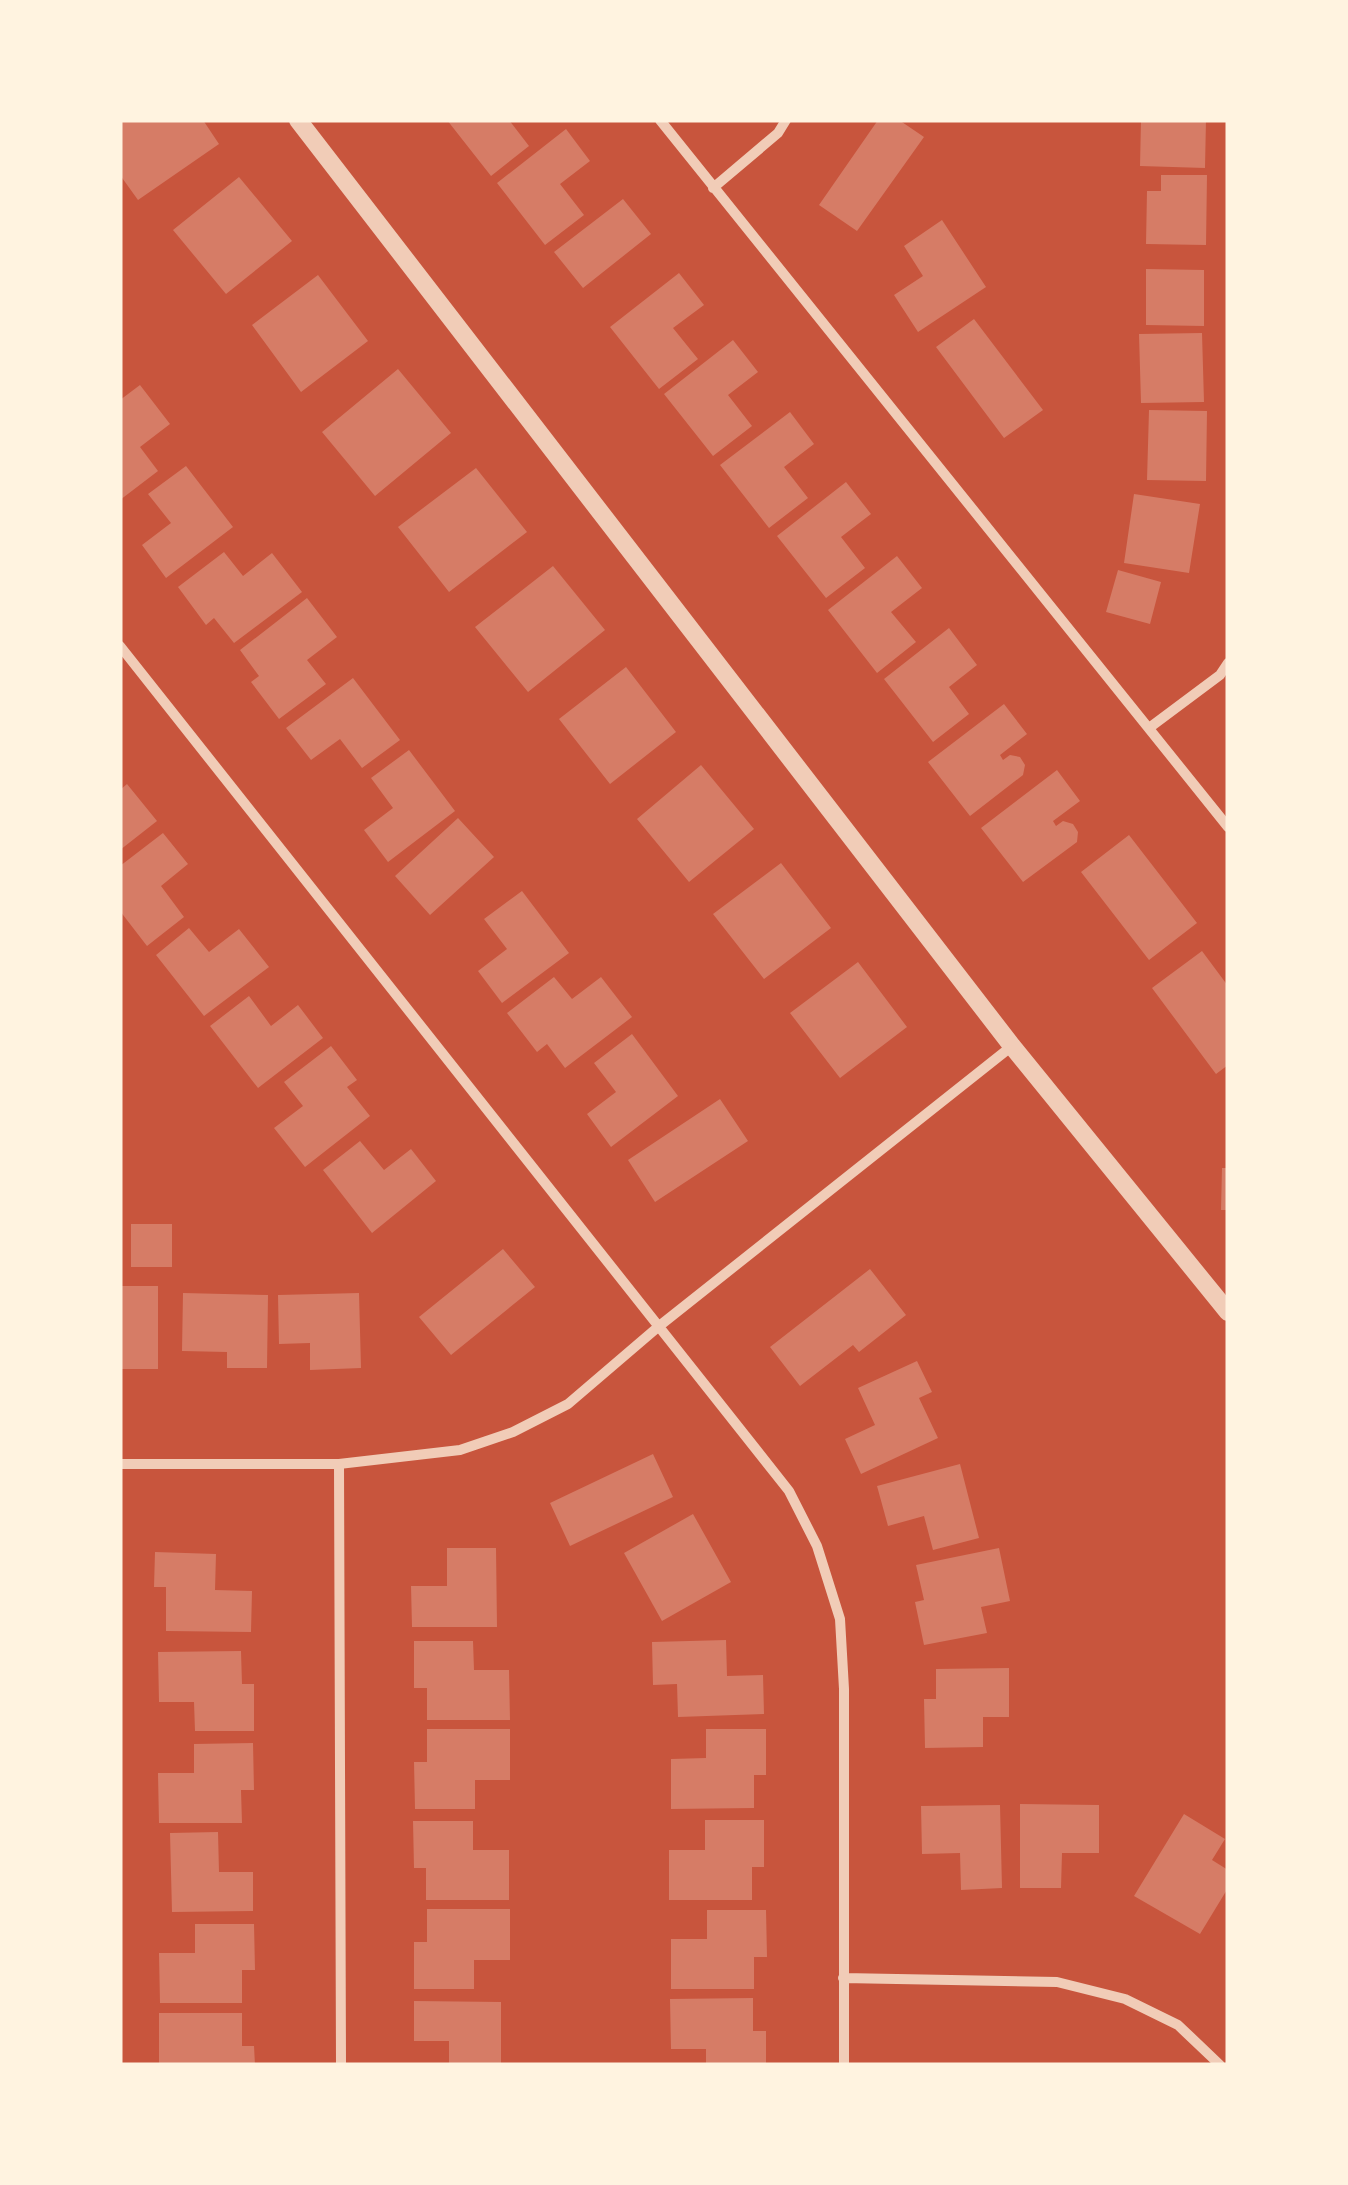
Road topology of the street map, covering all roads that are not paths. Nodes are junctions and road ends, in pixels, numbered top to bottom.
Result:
1 (298, 120) edge
2 (660, 120) edge
3 (786, 120) edge
4 (713, 188) junction
5 (120, 646) edge
6 (1228, 664) edge
7 (1149, 728) junction
8 (1228, 827) edge
9 (1012, 1046) junction
10 (1228, 1312) edge
11 (658, 1326) junction
12 (120, 1464) edge
13 (339, 1464) junction
14 (843, 1978) junction
15 (342, 2065) edge
16 (844, 2065) edge
17 (1220, 2065) edge

1 - 9 street
2 - 4 street
3 - 4 street
4 - 7 street
5 - 11 street
6 - 7 street
7 - 8 street
9 - 10 street
9 - 11 street
11 - 13 street
11 - 14 street
12 - 13 street
13 - 15 street
14 - 16 street
14 - 17 street

